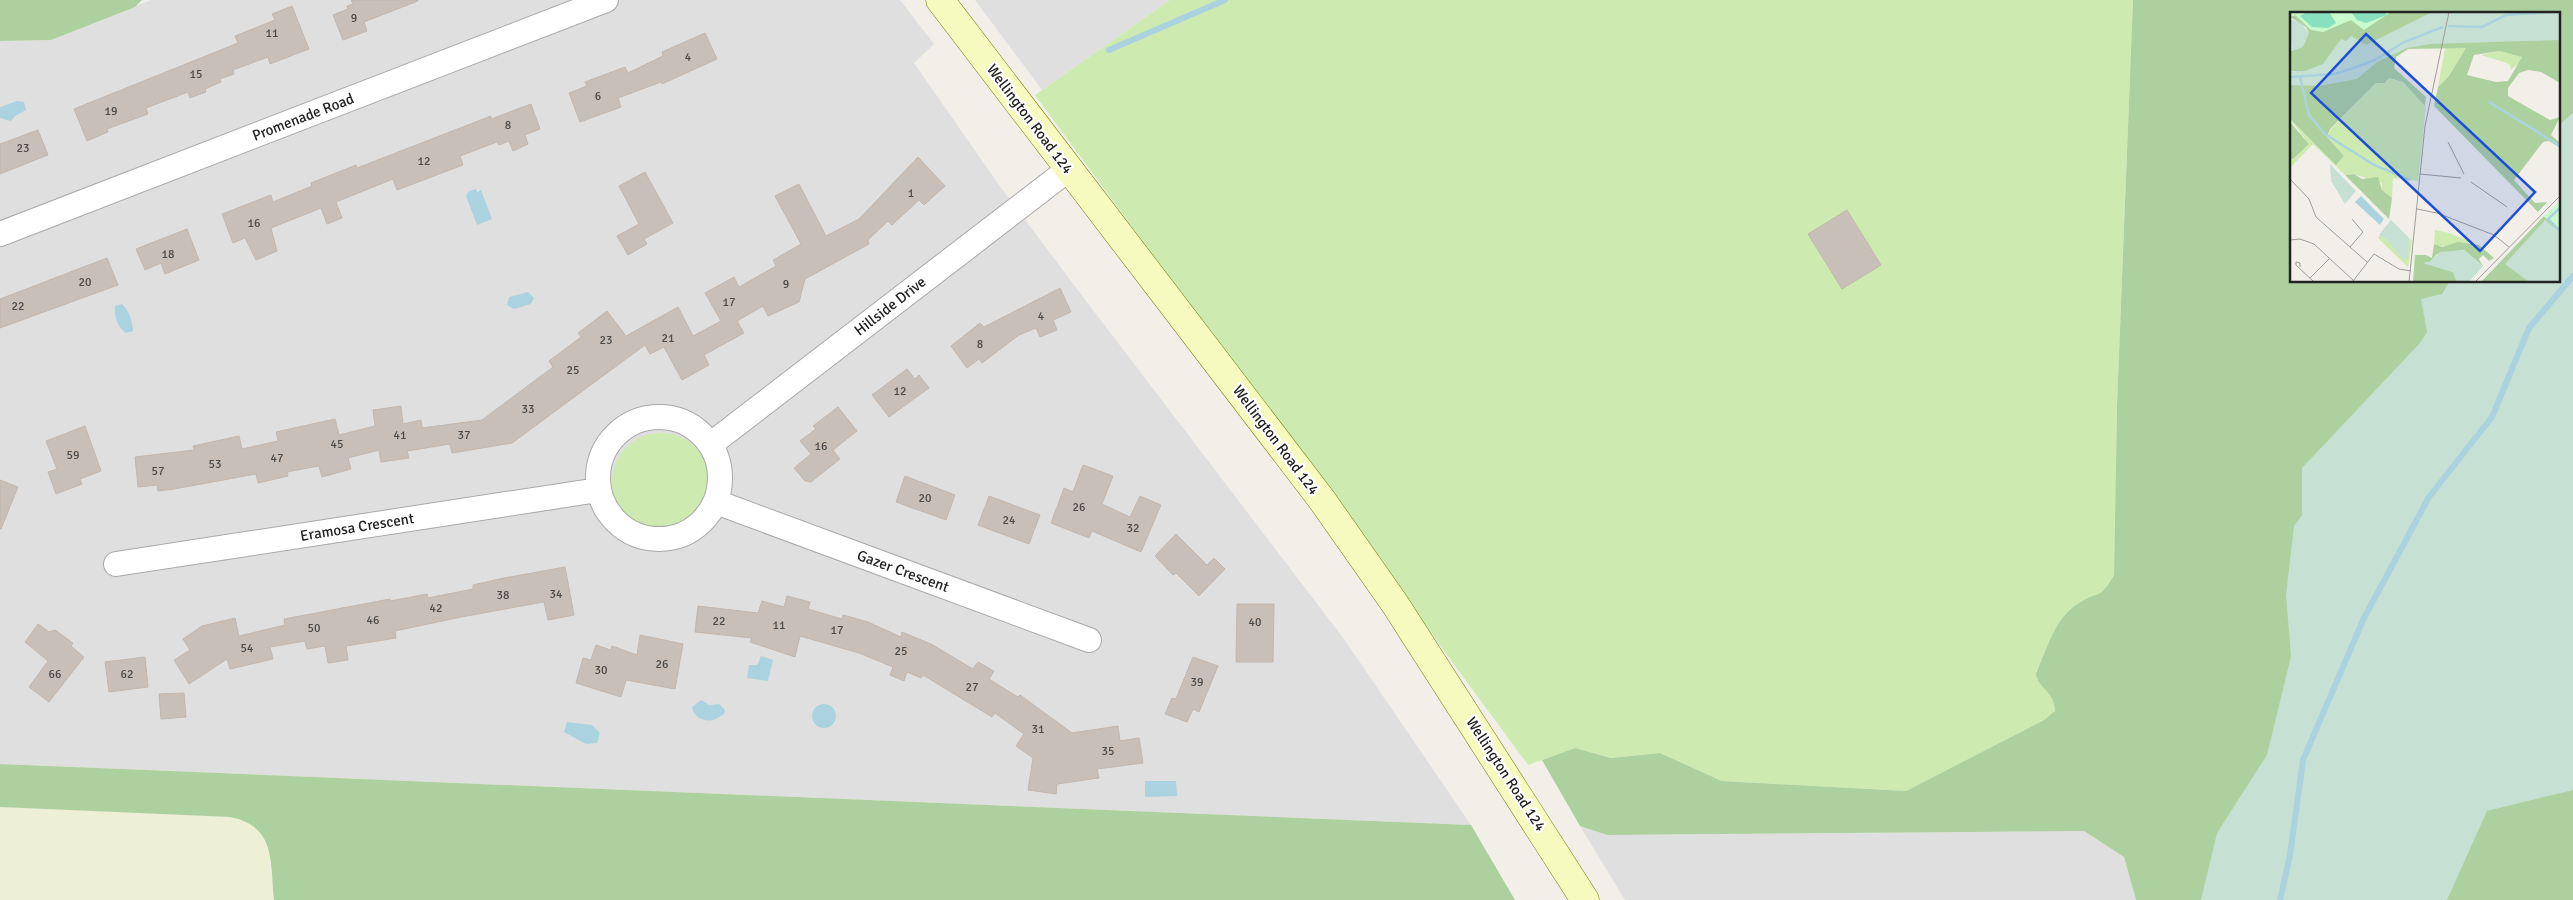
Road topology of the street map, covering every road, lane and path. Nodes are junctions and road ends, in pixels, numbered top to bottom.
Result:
1 (606, 0) edge
2 (940, 0) edge
3 (1069, 169) junction
4 (0, 234) edge
5 (711, 444) junction
6 (598, 490) junction
7 (716, 502) junction
8 (116, 564) dead end
9 (1089, 640) dead end
10 (1585, 900) edge

1 - 4 street, Promenade Road
2 - 3 main road, Wellington Road 124
3 - 5 street, Hillside Drive
3 - 10 main road, Wellington Road 124
5 - 6 street
5 - 7 street
6 - 7 street
6 - 8 street, Eramosa Crescent
7 - 9 street, Gazer Crescent

